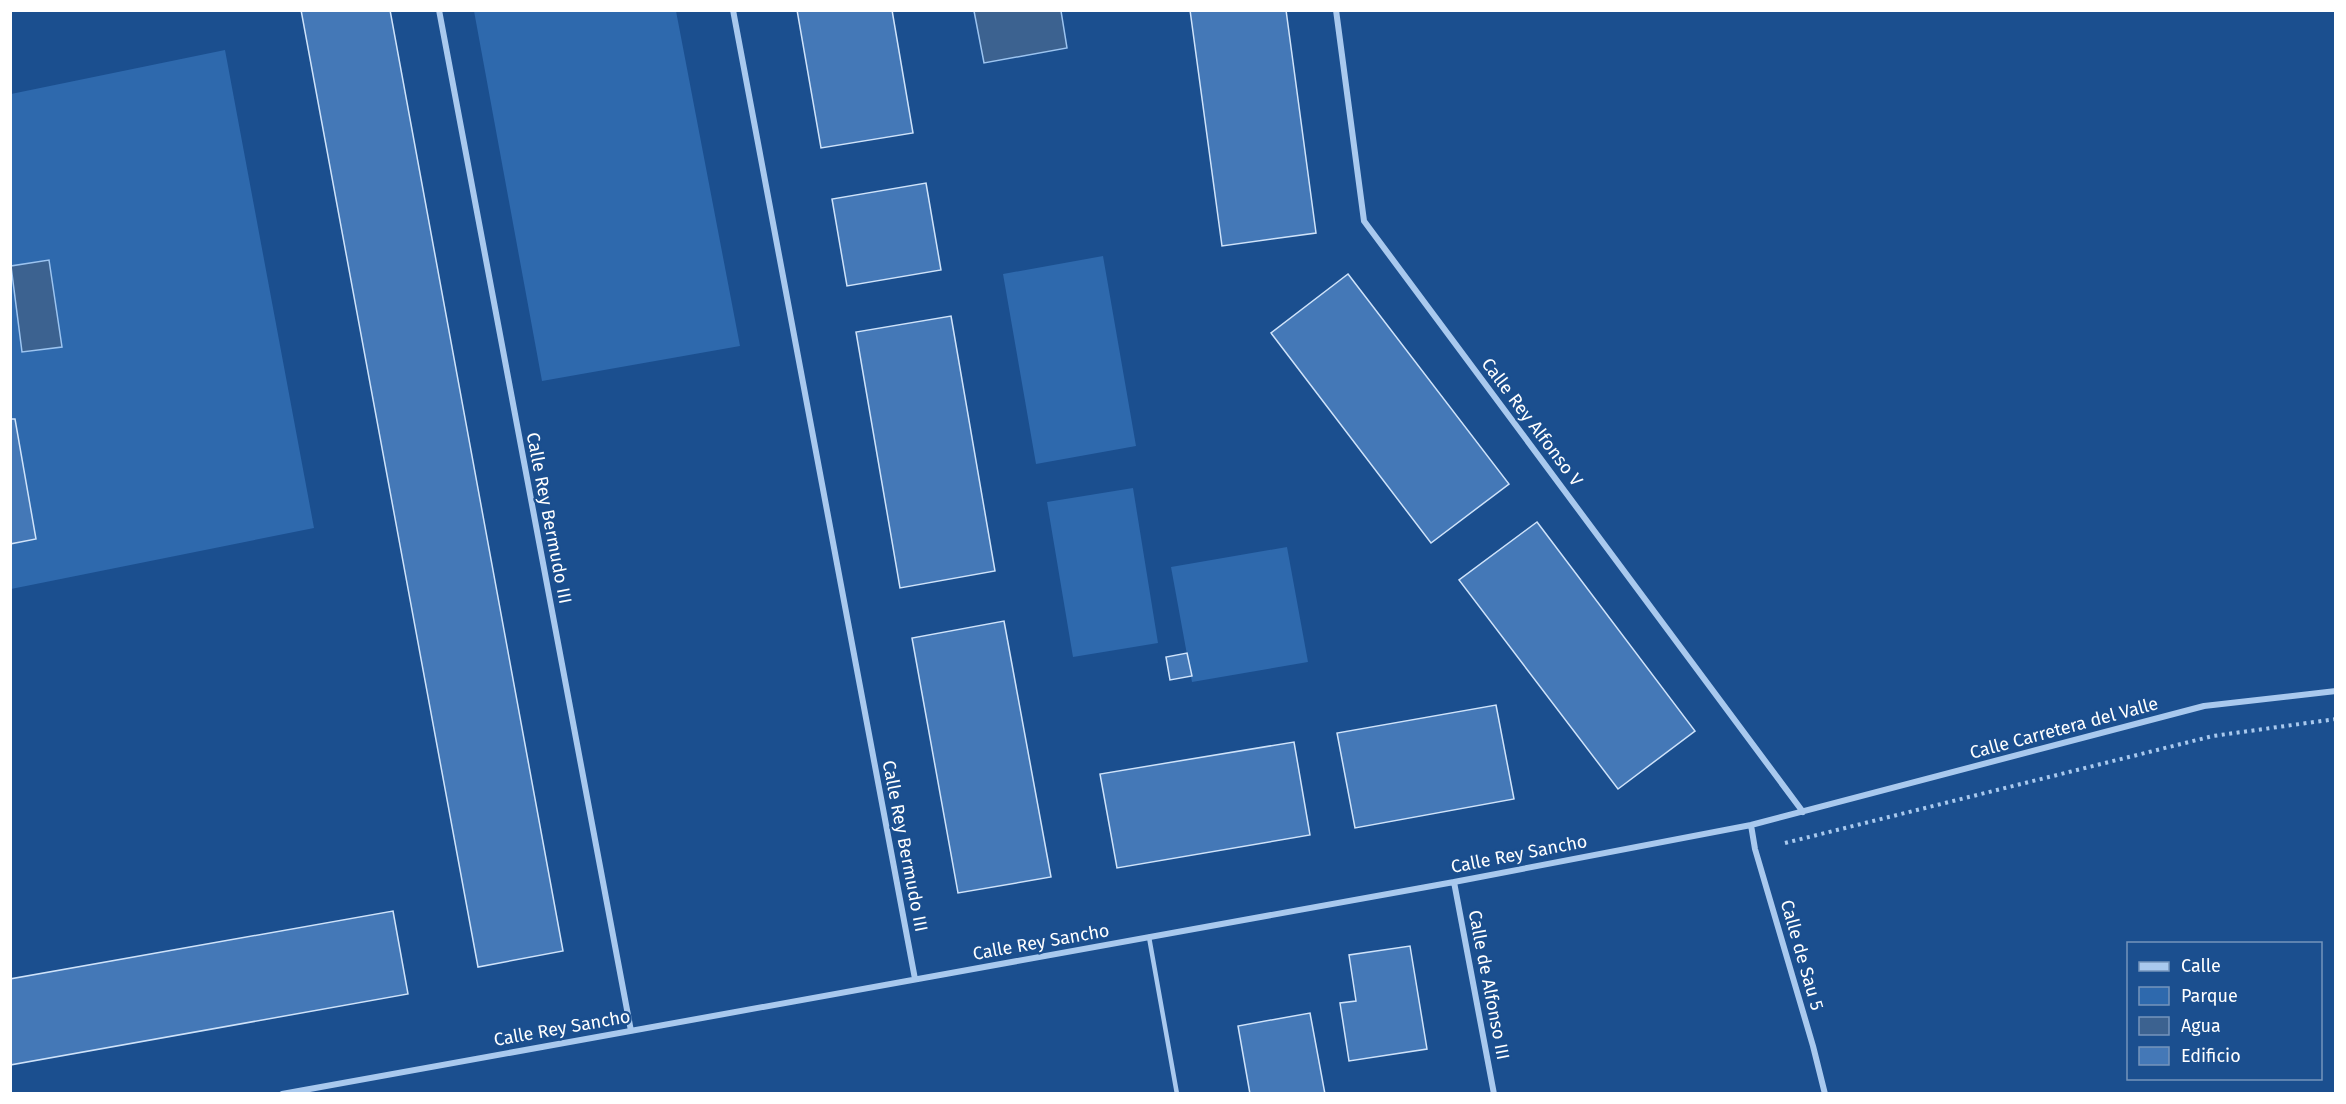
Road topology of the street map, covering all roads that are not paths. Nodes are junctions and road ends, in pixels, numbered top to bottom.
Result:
1 (439, 10) edge
2 (733, 10) edge
3 (1336, 10) edge
4 (2336, 691) edge
5 (1803, 812) junction
6 (1751, 825) junction
7 (1454, 882) junction
8 (1149, 937) junction
9 (915, 979) junction
10 (631, 1031) junction
11 (282, 1094) edge
12 (1177, 1094) edge
13 (1494, 1094) edge
14 (1825, 1094) edge

1 - 10 street, Calle Rey Bermudo III
2 - 9 street, Calle Rey Bermudo III
3 - 5 street, Calle Rey Alfonso V
4 - 5 street, Calle Carretera del Valle
5 - 6 street, Calle Rey Sancho
6 - 7 street, Calle Rey Sancho
6 - 14 street, Calle de Sau 5
7 - 8 street, Calle Rey Sancho
7 - 13 street, Calle de Alfonso III
8 - 9 street, Calle Rey Sancho
8 - 12 lane
9 - 10 street, Calle Rey Sancho
10 - 11 street, Calle Rey Sancho

